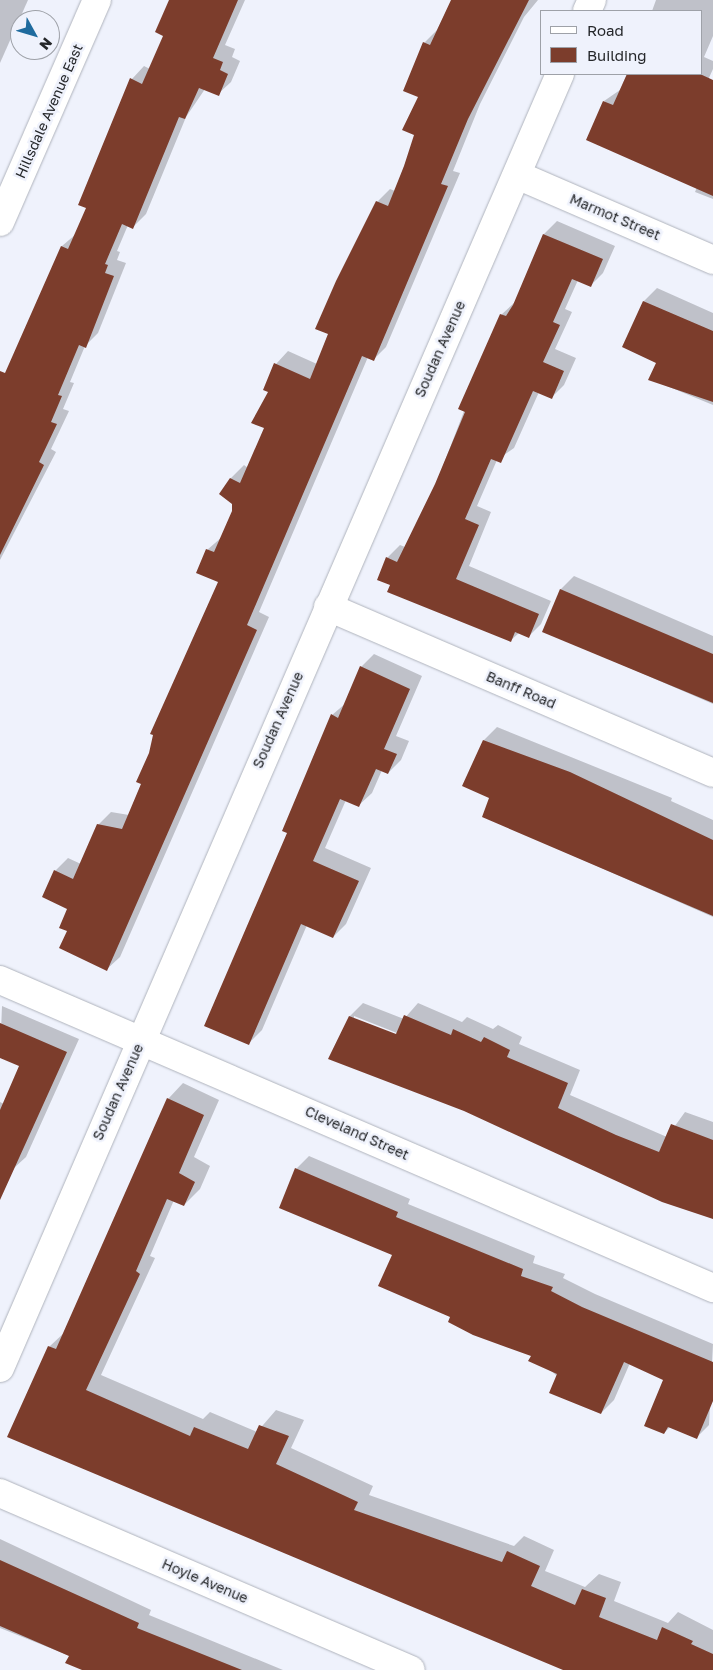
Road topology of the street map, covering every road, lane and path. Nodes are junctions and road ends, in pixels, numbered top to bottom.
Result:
1 (98, 0) edge
2 (560, 75) edge
3 (517, 174) junction
4 (0, 222) edge
5 (713, 260) edge
6 (328, 607) junction
7 (713, 773) edge
8 (0, 980) edge
9 (142, 1038) junction
10 (713, 1288) edge
11 (0, 1368) edge
12 (0, 1493) edge
13 (411, 1670) edge

1 - 4 street, Hillsdale Avenue East
2 - 3 street, Soudan Avenue
3 - 5 street, Marmot Street
3 - 6 street, Soudan Avenue
6 - 7 street, Banff Road
6 - 9 street, Soudan Avenue
8 - 9 street, Cleveland Street
9 - 10 street, Cleveland Street
9 - 11 street, Soudan Avenue
12 - 13 street, Hoyle Avenue

